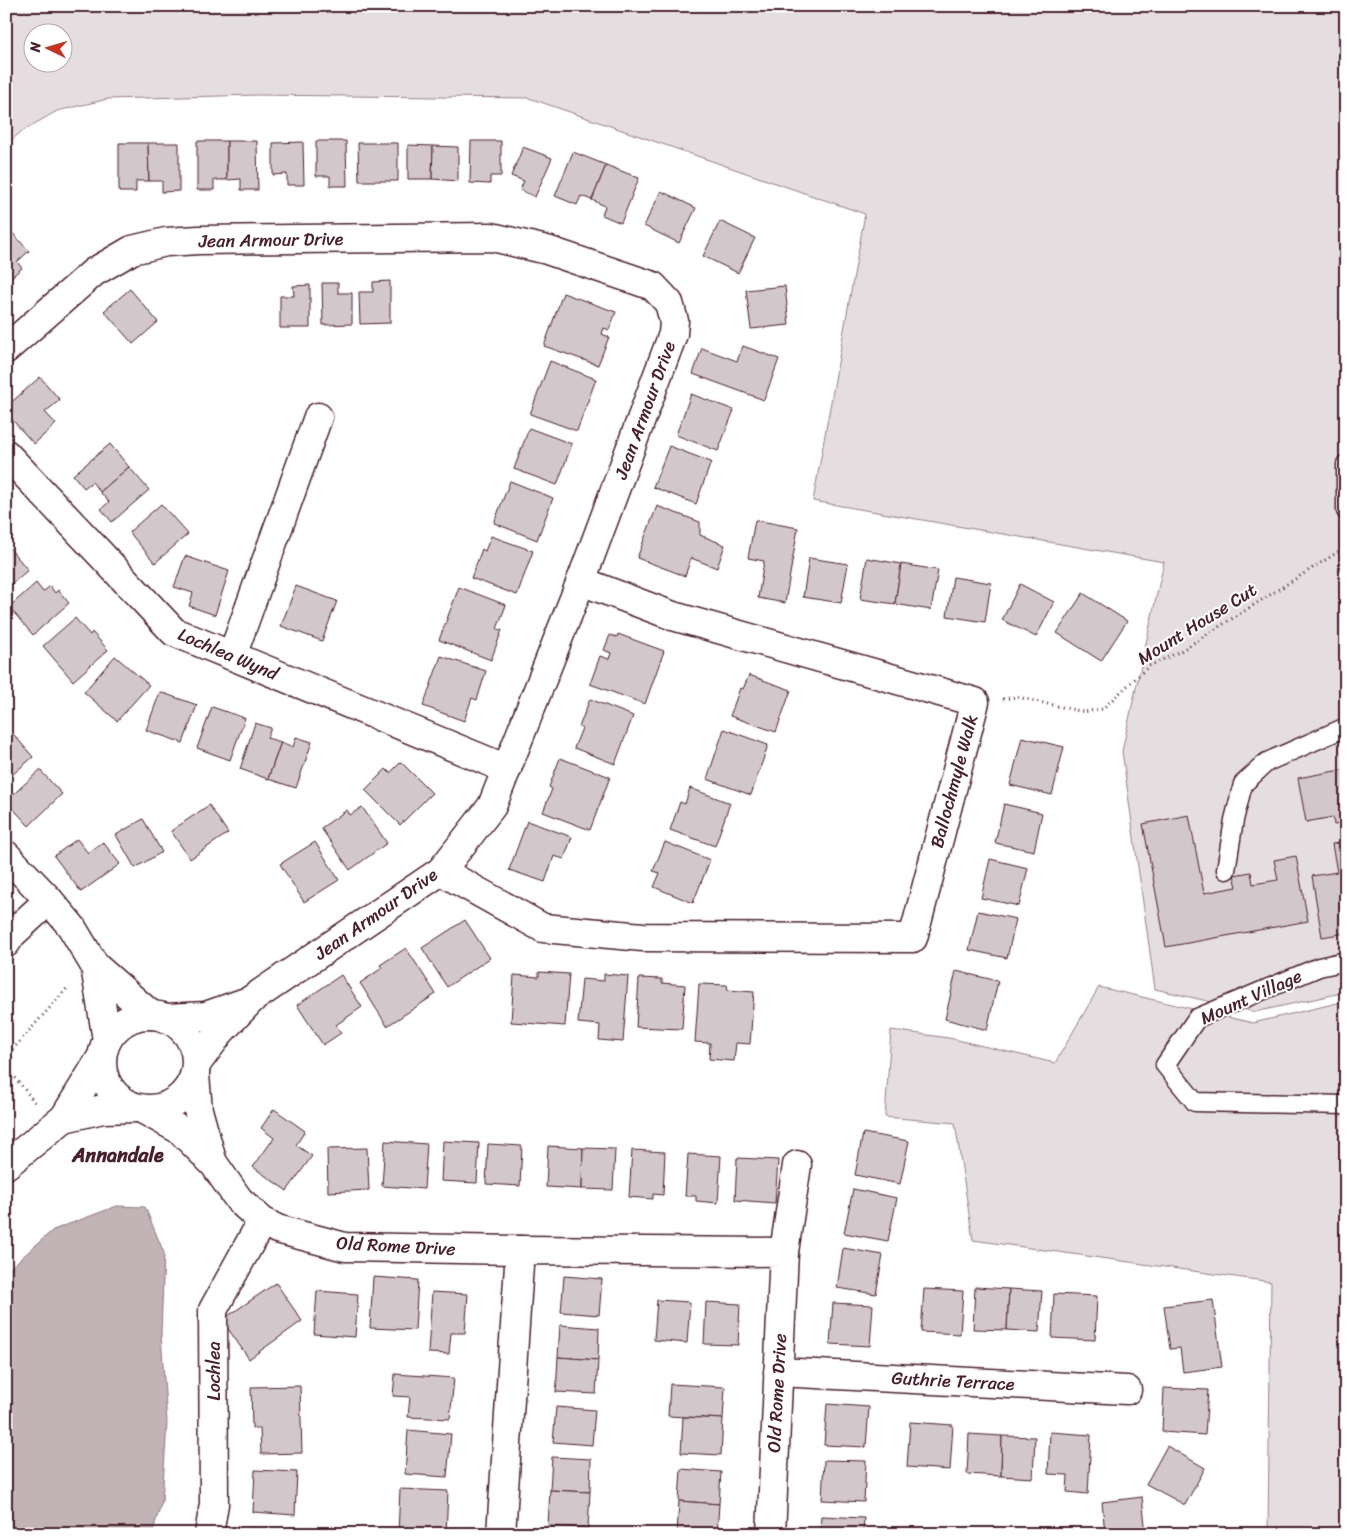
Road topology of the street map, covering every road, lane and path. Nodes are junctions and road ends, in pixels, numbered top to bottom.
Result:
1 (6, 349) edge
2 (318, 417) dead end
3 (6, 454) edge
4 (1346, 464) edge
5 (1346, 511) edge
6 (1346, 547) edge
7 (581, 581) junction
8 (232, 656) junction
9 (975, 702) junction
10 (1346, 727) edge
11 (507, 769) junction
12 (6, 856) edge
13 (1226, 870) dead end
14 (441, 871) junction
15 (49, 900) junction
16 (6, 943) edge
17 (1346, 961) edge
18 (93, 963) junction
19 (252, 999) junction
20 (159, 1016) junction
21 (104, 1048) junction
22 (6, 1057) edge
23 (6, 1066) edge
24 (196, 1069) junction
25 (1346, 1105) edge
26 (140, 1109) junction
27 (59, 1122) junction
28 (214, 1164) junction
29 (6, 1165) edge
30 (797, 1165) dead end
31 (262, 1221) junction
32 (520, 1250) junction
33 (784, 1252) junction
34 (778, 1372) junction
35 (1127, 1390) dead end
36 (209, 1534) edge
37 (501, 1534) edge
38 (771, 1534) edge

1 - 7 street, Jean Armour Drive
2 - 8 street
3 - 8 street, Lochlea Wynd
4 - 5 lane
6 - 9 path, Mount House Cut
7 - 9 street, Ballochmyle Walk
7 - 11 street, Jean Armour Drive
8 - 11 street, Lochlea Wynd
9 - 14 street, Ballochmyle Walk
10 - 13 lane
11 - 14 street, Jean Armour Drive
12 - 15 street
14 - 19 street, Jean Armour Drive
15 - 16 street
15 - 18 street
17 - 25 lane, Mount Village
18 - 20 street
18 - 21 street
18 - 22 path
19 - 20 street, Jean Armour Drive
19 - 24 street, Jean Armour Drive
20 - 21 street
20 - 24 street
21 - 26 street
21 - 27 street
23 - 27 path
24 - 26 street
24 - 28 street, Old Rome Drive
26 - 27 street
26 - 28 street, Old Rome Drive
27 - 29 street
28 - 31 street, Old Rome Drive
30 - 33 street, Old Rome Drive
31 - 32 street, Old Rome Drive
31 - 36 street, Lochlea
32 - 33 street, Old Rome Drive
32 - 37 street
33 - 34 street, Old Rome Drive
34 - 35 street, Guthrie Terrace
34 - 38 street, Old Rome Drive

